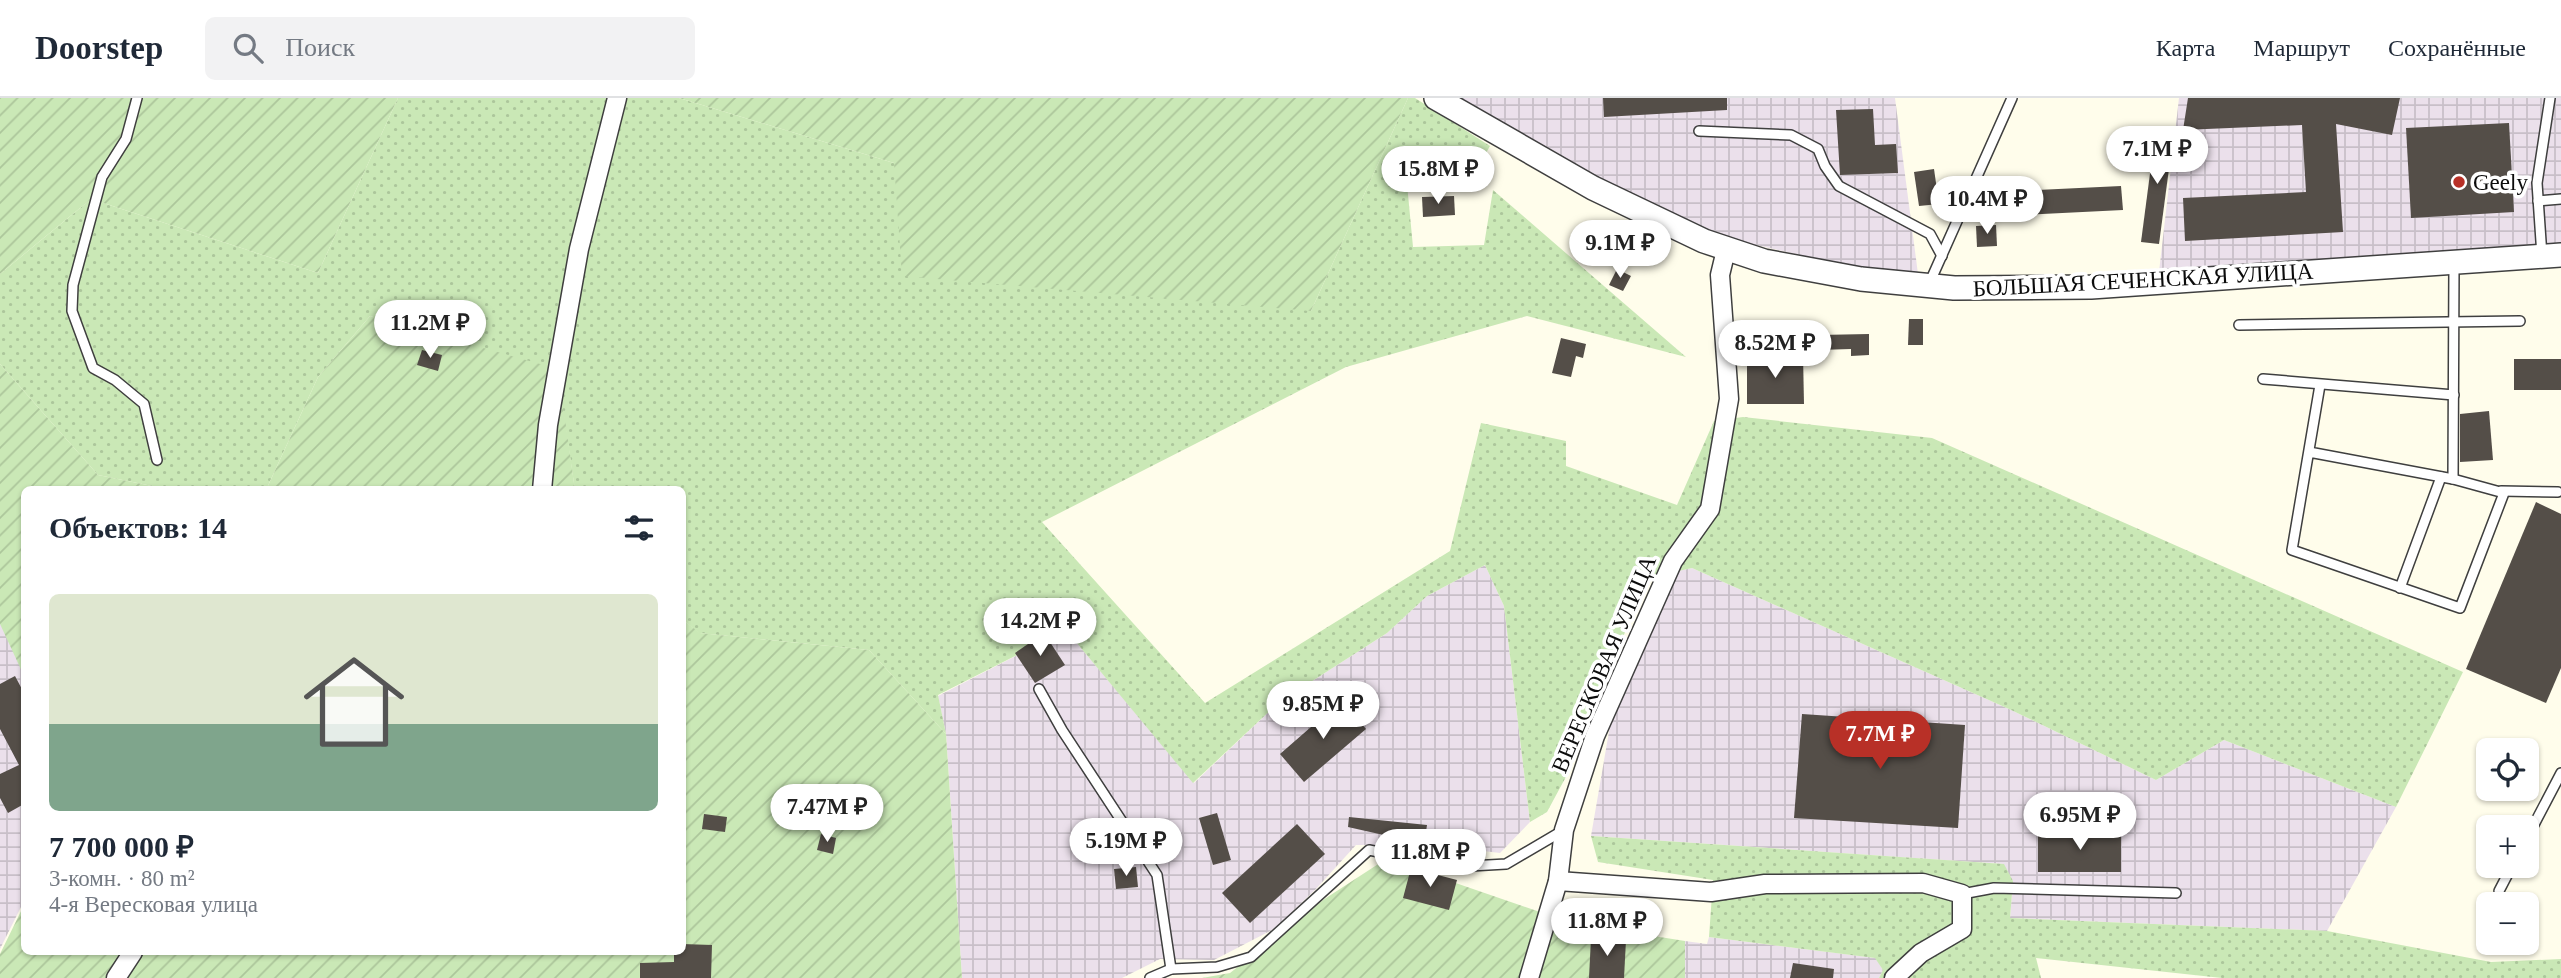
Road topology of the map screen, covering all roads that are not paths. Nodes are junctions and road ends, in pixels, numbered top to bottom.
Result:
1 (137, 98) edge
2 (617, 98) edge
3 (1436, 98) edge
4 (2012, 98) edge
5 (2550, 98) edge
6 (1699, 131) dead end
7 (2561, 200) edge
8 (2538, 201) junction
9 (1726, 250) junction
10 (1942, 256) junction
11 (2555, 256) edge
12 (2454, 262) junction
13 (1929, 286) junction
14 (2454, 321) junction
15 (2520, 321) dead end
16 (2239, 325) dead end
17 (2263, 379) dead end
18 (2320, 385) junction
19 (2454, 395) junction
20 (2309, 452) junction
21 (157, 460) dead end
22 (2441, 477) junction
23 (2453, 479) junction
24 (542, 486) edge
25 (2560, 489) edge
26 (2495, 490) junction
27 (2400, 587) junction
28 (1039, 689) dead end
29 (2561, 773) edge
30 (2539, 815) edge
31 (1564, 830) junction
32 (2506, 878) edge
33 (1558, 881) junction
34 (2499, 891) dead end
35 (2176, 893) dead end
36 (1962, 894) junction
37 (131, 955) edge
38 (1171, 970) junction
39 (116, 978) edge
40 (1150, 978) edge
41 (1529, 978) edge
42 (1894, 978) edge

1 - 21 lane
2 - 24 street
3 - 9 street, БОЛЬШАЯ СЕЧЕНСКАЯ УЛИЦА
4 - 10 lane
5 - 8 lane
6 - 10 lane
7 - 8 lane
8 - 11 lane
9 - 13 street, БОЛЬШАЯ СЕЧЕНСКАЯ УЛИЦА
9 - 31 street, ВЕРЕСКОВАЯ УЛИЦА
10 - 13 lane
11 - 12 street, БОЛЬШАЯ СЕЧЕНСКАЯ УЛИЦА
12 - 13 street, БОЛЬШАЯ СЕЧЕНСКАЯ УЛИЦА
12 - 14 lane
14 - 15 lane
14 - 16 lane
14 - 19 lane
17 - 18 lane
18 - 19 lane
18 - 20 lane
19 - 23 lane
20 - 22 lane
20 - 27 lane
22 - 23 lane
22 - 27 lane
23 - 26 lane
25 - 26 lane
26 - 27 lane
28 - 38 lane
29 - 30 lane
31 - 33 street, ВЕРЕСКОВАЯ УЛИЦА
31 - 38 lane
32 - 34 lane
33 - 36 street
33 - 41 street, ВЕРЕСКОВАЯ УЛИЦА
35 - 36 lane
36 - 42 street
37 - 39 street
38 - 40 lane

